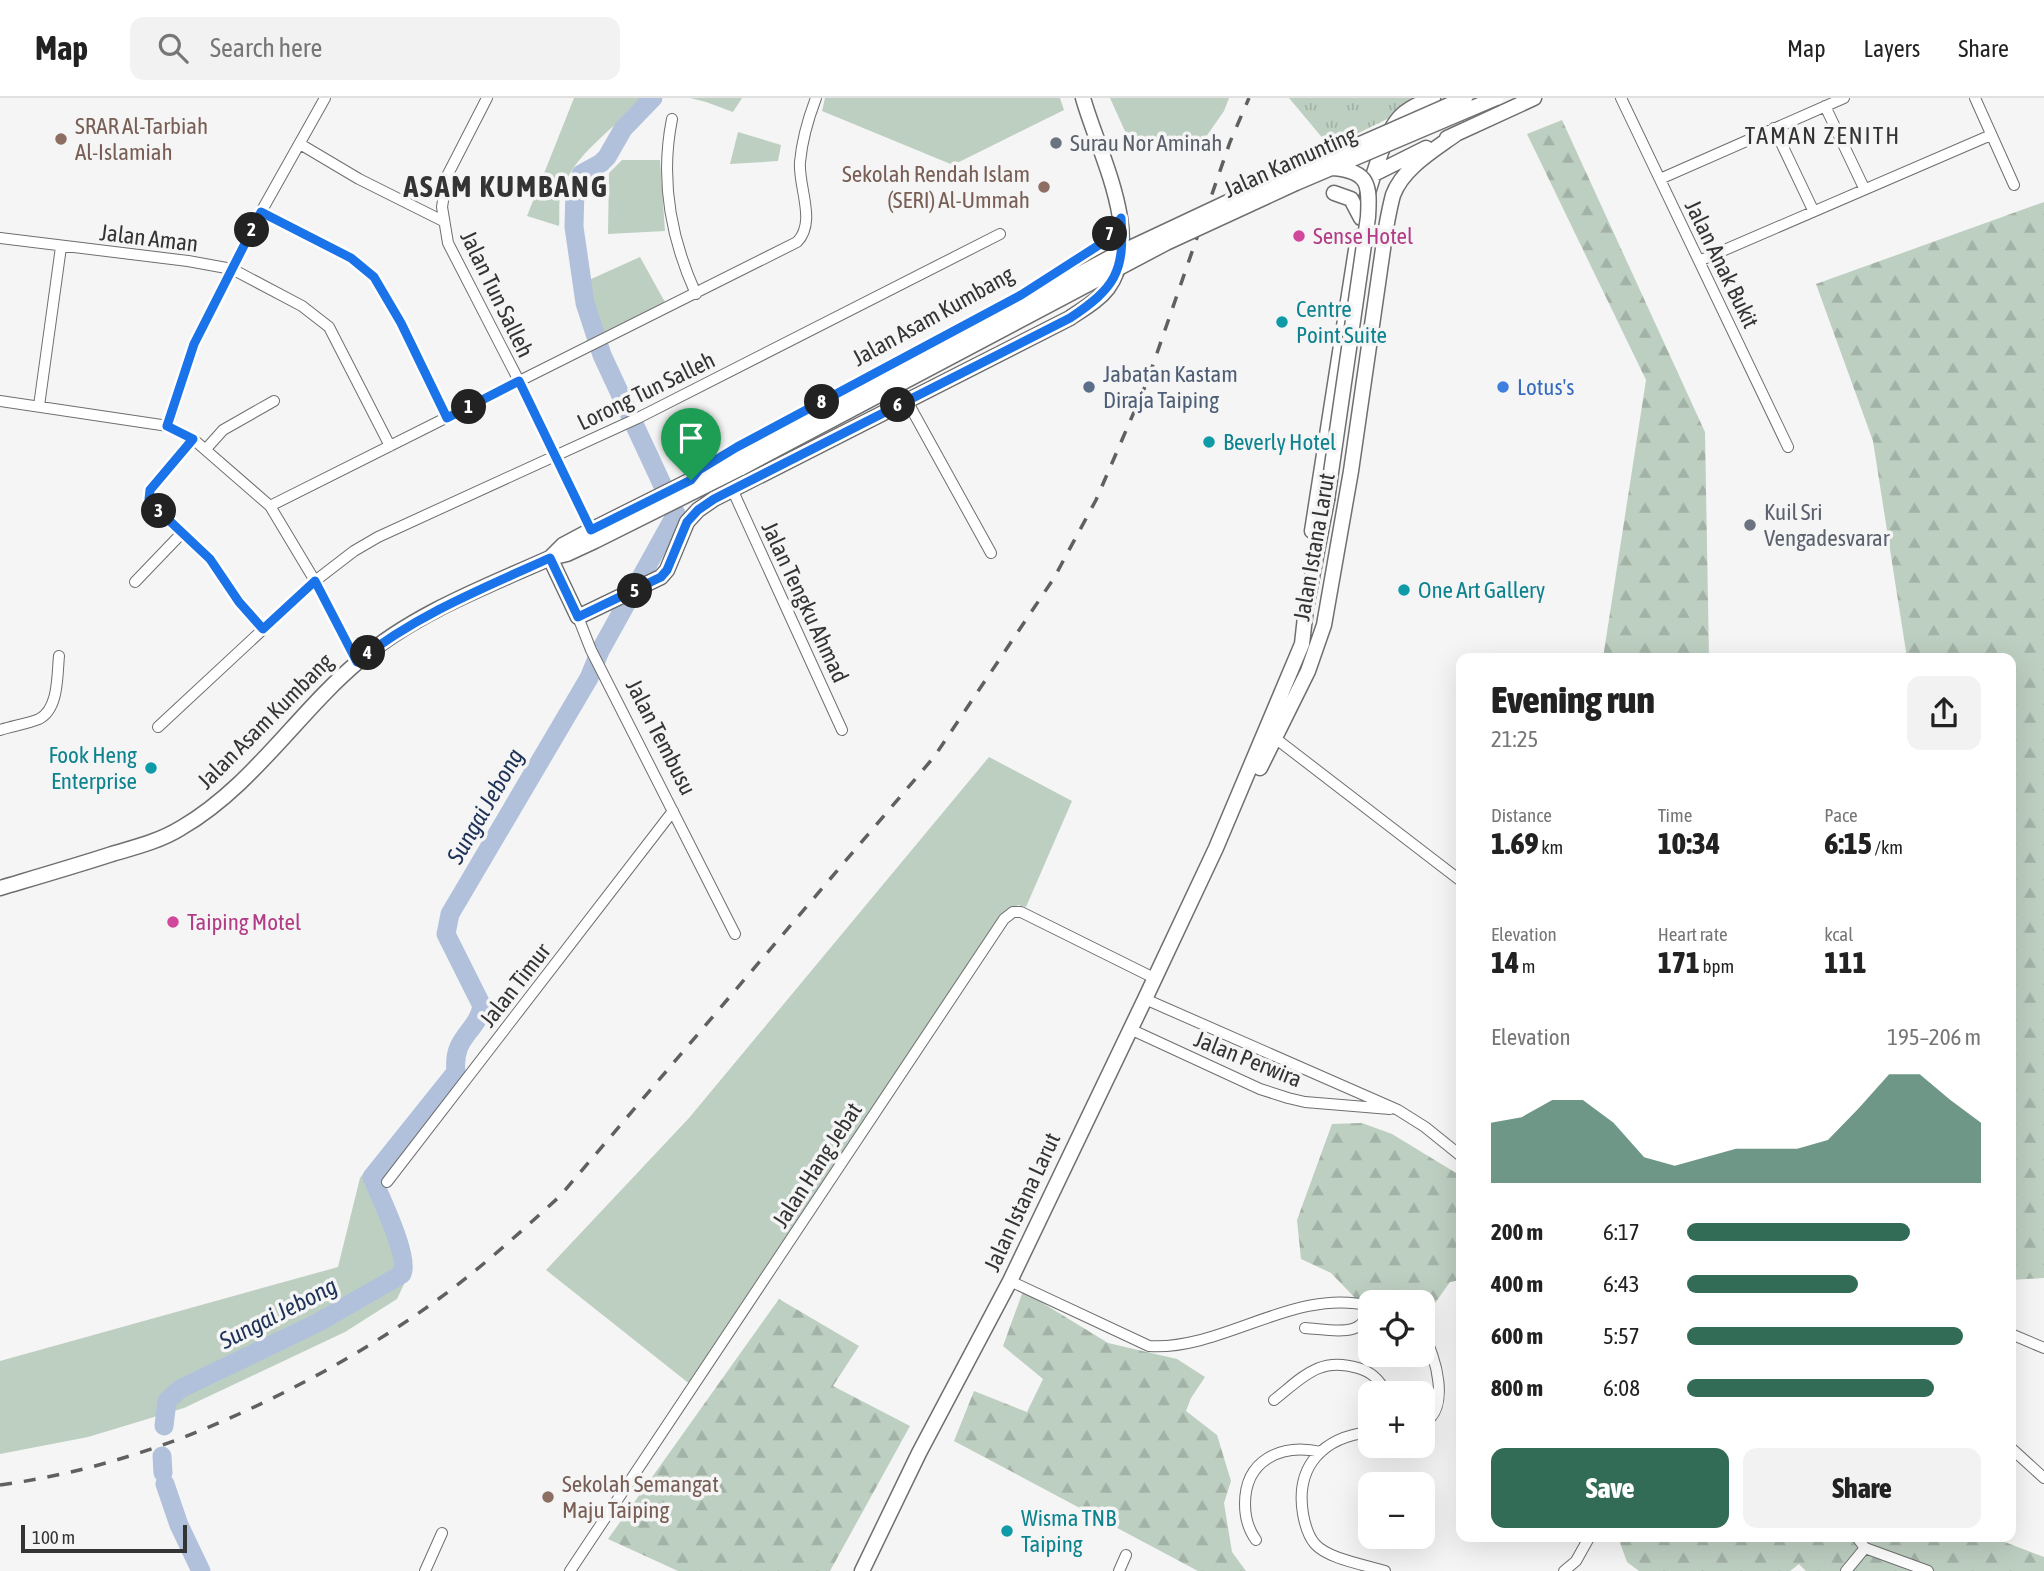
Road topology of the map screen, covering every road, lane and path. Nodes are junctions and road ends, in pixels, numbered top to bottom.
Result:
1 (325, 98) edge
2 (487, 98) edge
3 (816, 98) edge
4 (1083, 98) edge
5 (1433, 98) edge
6 (1465, 98) edge
7 (1496, 98) edge
8 (1534, 98) edge
9 (1621, 98) edge
10 (1844, 98) edge
11 (1975, 98) edge
12 (1825, 106) junction
13 (672, 118) dead end
14 (1774, 128) junction
15 (1390, 132) junction
16 (1456, 134) junction
17 (1991, 135) junction
18 (300, 145) junction
19 (1331, 168) junction
20 (1374, 174) junction
21 (1660, 179) junction
22 (2014, 185) dead end
23 (1864, 188) junction
24 (1394, 192) junction
25 (1334, 193) dead end
26 (1228, 202) joint
27 (1813, 210) junction
28 (261, 212) junction
29 (1121, 218) junction
30 (1361, 218) junction
31 (443, 221) junction
32 (1212, 221) joint
33 (1000, 234) dead end
34 (0, 238) edge
35 (61, 247) junction
36 (1699, 261) junction
37 (232, 269) junction
38 (696, 294) junction
39 (519, 381) junction
40 (0, 401) edge
41 (274, 401) dead end
42 (907, 401) junction
43 (39, 406) junction
44 (447, 418) junction
45 (167, 426) junction
46 (193, 439) junction
47 (390, 446) junction
48 (1788, 447) dead end
49 (205, 449) junction
50 (554, 456) junction
51 (738, 463) junction
52 (691, 480) junction
53 (732, 489) junction
54 (680, 492) junction
55 (270, 506) junction
56 (182, 533) junction
57 (593, 536) junction
58 (991, 553) dead end
59 (550, 558) junction
60 (315, 581) junction
61 (135, 582) dead end
62 (1306, 608) junction
63 (578, 617) junction
64 (263, 629) junction
65 (59, 656) dead end
66 (357, 662) junction
67 (158, 727) dead end
68 (0, 730) edge
69 (842, 730) dead end
70 (1275, 738) junction
71 (673, 811) junction
72 (1216, 848) junction
73 (1456, 877) edge
74 (0, 888) edge
75 (734, 934) dead end
76 (1154, 978) junction
77 (1145, 999) junction
78 (1130, 1029) junction
79 (1398, 1110) junction
80 (1456, 1152) edge
81 (387, 1182) dead end
82 (1010, 1280) junction
83 (1358, 1305) edge
84 (1358, 1327) edge
85 (1305, 1328) dead end
86 (2016, 1336) edge
87 (2044, 1348) edge
88 (1435, 1365) edge
89 (1381, 1381) edge
90 (1273, 1400) dead end
91 (1435, 1410) edge
92 (1358, 1433) edge
93 (1321, 1452) junction
94 (2016, 1453) edge
95 (2044, 1478) edge
96 (442, 1533) dead end
97 (1256, 1541) dead end
98 (1587, 1542) edge
99 (1860, 1542) edge
100 (1865, 1548) junction
101 (1126, 1555) dead end
102 (425, 1571) edge
103 (570, 1571) edge
104 (862, 1571) edge
105 (1119, 1571) edge
106 (1385, 1571) edge
107 (1564, 1571) edge
108 (1846, 1571) edge
109 (1928, 1571) edge

1 - 18 street
2 - 31 street, Jalan Tun Salleh
3 - 38 street
4 - 29 main road
5 - 15 main road, Jalan Kamunting
6 - 26 main road, Jalan Kamunting, bridge
7 - 19 main road, Jalan Kamunting, bridge
8 - 16 main road
9 - 21 street, Jalan Anak Bukit
10 - 12 street
11 - 17 street
12 - 14 street
12 - 23 street
13 - 38 street
14 - 21 street
14 - 27 street
15 - 16 main road
15 - 20 main road, Jalan Kamunting
16 - 20 main road
16 - 24 main road, Jalan Istana Larut
17 - 22 street
17 - 23 street
18 - 28 street
18 - 31 street
19 - 32 main road, Jalan Kamunting, bridge
19 - 62 main road, Jalan Istana Larut, bridge
20 - 24 main road
20 - 30 main road, Jalan Istana Larut
21 - 36 street, Jalan Anak Bukit
23 - 27 street
24 - 70 main road, Jalan Istana Larut
25 - 30 main road
26 - 51 main road, Jalan Asam Kumbang, bridge
27 - 36 street
28 - 37 street
28 - 44 street
29 - 42 main road
29 - 52 street, Jalan Asam Kumbang
30 - 62 main road, Jalan Istana Larut
31 - 39 street, Jalan Tun Salleh
32 - 51 main road, Jalan Asam Kumbang, bridge
33 - 50 street, Lorong Tun Salleh
34 - 35 street, Jalan Aman
35 - 37 street, Jalan Aman
35 - 43 street
36 - 48 street, Jalan Anak Bukit
37 - 45 street
37 - 47 street, Jalan Aman
38 - 39 street
39 - 44 street
39 - 50 street, Jalan Tun Salleh
40 - 43 street
41 - 49 street
42 - 53 main road
42 - 58 street
43 - 45 street
44 - 47 street
45 - 46 street
46 - 49 street
46 - 56 street
47 - 55 street
49 - 55 street
50 - 57 street, Jalan Tun Salleh
50 - 60 street, Lorong Tun Salleh
51 - 52 main road, Jalan Asam Kumbang
51 - 54 main road, Jalan Asam Kumbang
52 - 54 main road, Jalan Asam Kumbang
53 - 63 main road
53 - 69 street, Jalan Tengku Ahmad
54 - 57 main road, Jalan Asam Kumbang
55 - 60 street
56 - 61 street
56 - 64 street
57 - 59 main road, Jalan Asam Kumbang
59 - 63 main road, Jalan Tembusu
59 - 66 main road, Jalan Asam Kumbang
60 - 64 street, Lorong Tun Salleh
60 - 66 street
62 - 72 main road, Jalan Istana Larut
63 - 71 street, Jalan Tembusu
64 - 67 street, Lorong Tun Salleh
65 - 68 street
66 - 74 main road, Jalan Asam Kumbang
70 - 72 main road, Jalan Istana Larut
70 - 73 street
71 - 75 street, Jalan Tembusu
71 - 81 street, Jalan Timur
72 - 76 main road, Jalan Istana Larut
76 - 77 main road, Jalan Istana Larut
76 - 103 street, Jalan Hang Jebat
77 - 78 main road, Jalan Istana Larut
77 - 79 street, Jalan Perwira
78 - 79 street, Jalan Perwira
78 - 82 main road, Jalan Istana Larut
79 - 80 street, Jalan Perwira
82 - 83 street
82 - 104 main road, Jalan Istana Larut
84 - 85 street
86 - 87 street
88 - 91 street
89 - 90 street
92 - 93 street
93 - 97 street
93 - 106 street
94 - 95 street
96 - 102 street
98 - 107 street
99 - 100 street
100 - 108 street
100 - 109 street
101 - 105 street

